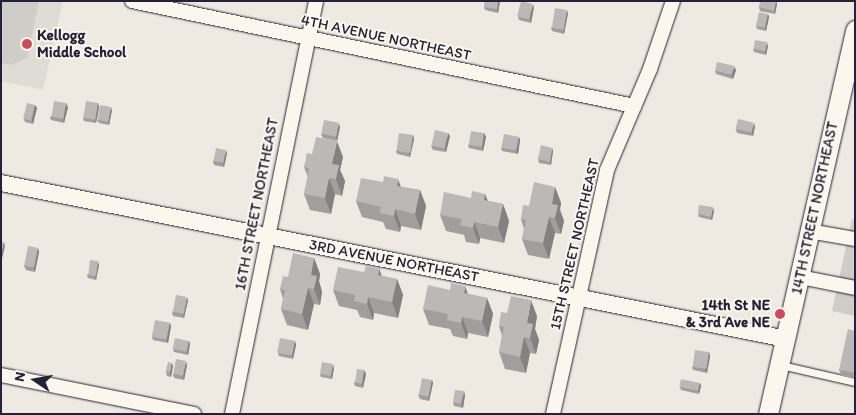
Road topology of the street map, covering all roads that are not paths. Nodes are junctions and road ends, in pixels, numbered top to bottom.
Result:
1 (132, 1) edge
2 (316, 1) edge
3 (673, 1) edge
4 (855, 30) edge
5 (308, 38) junction
6 (850, 76) edge
7 (634, 106) junction
8 (1, 183) edge
9 (809, 231) junction
10 (267, 236) junction
11 (855, 239) edge
12 (800, 277) junction
13 (855, 288) edge
14 (578, 297) junction
15 (787, 339) junction
16 (781, 364) junction
17 (1, 375) edge
18 (855, 382) edge
19 (159, 410) edge
20 (194, 414) edge
21 (232, 414) edge
22 (553, 414) edge
23 (768, 414) edge

1 - 5 street, 4TH AVENUE NORTHEAST
2 - 5 street, 16TH STREET NORTHEAST
3 - 7 street, 15TH STREET NORTHEAST
4 - 6 main road, 14TH STREET NORTHEAST
5 - 7 street, 4TH AVENUE NORTHEAST
5 - 10 street, 16TH STREET NORTHEAST
6 - 9 main road, 14TH STREET NORTHEAST
7 - 14 street, 15TH STREET NORTHEAST
8 - 10 street, 3RD AVENUE NORTHEAST
9 - 11 street
9 - 12 main road, 14TH STREET NORTHEAST
10 - 14 street, 3RD AVENUE NORTHEAST
10 - 21 street, 16TH STREET NORTHEAST
12 - 13 street
12 - 15 main road, 14TH STREET NORTHEAST
14 - 15 street, 3RD AVENUE NORTHEAST
14 - 22 street, 15TH STREET NORTHEAST
15 - 16 main road, 14TH STREET NORTHEAST
16 - 18 lane
16 - 23 main road, 14TH STREET NORTHEAST
17 - 19 street
19 - 20 street

